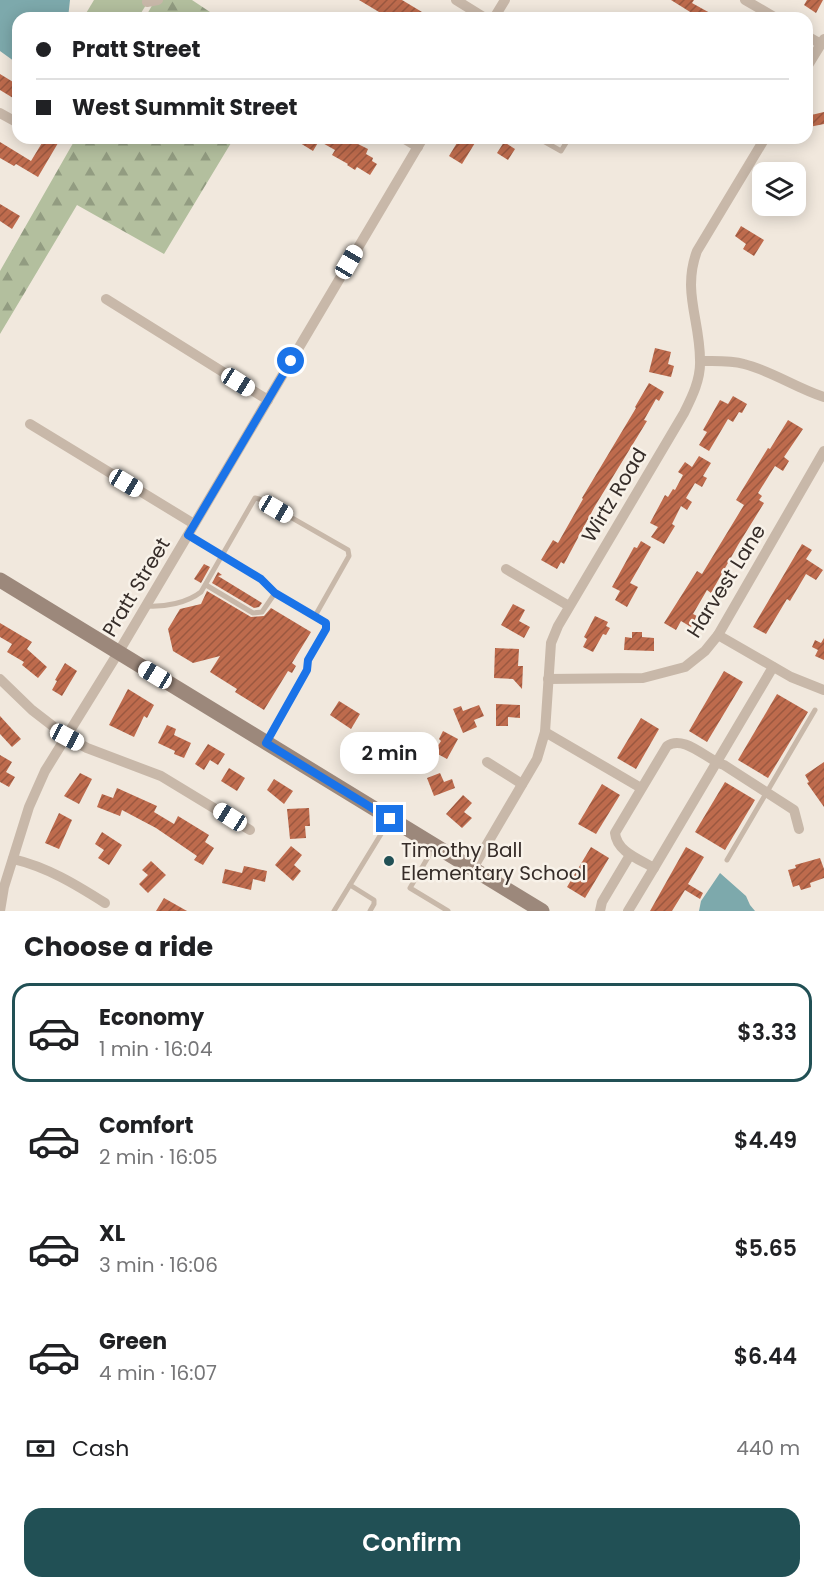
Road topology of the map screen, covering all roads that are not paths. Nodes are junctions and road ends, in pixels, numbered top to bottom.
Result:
1 (456, 0) edge
2 (745, 0) edge
3 (475, 12) edge
4 (766, 12) edge
5 (822, 42) edge
6 (813, 57) edge
7 (420, 144) edge
8 (549, 144) edge
9 (565, 144) edge
10 (761, 144) edge
11 (106, 299) dead end
12 (701, 361) junction
13 (824, 397) edge
14 (268, 400) junction
15 (30, 424) dead end
16 (824, 451) edge
17 (194, 524) junction
18 (188, 535) junction
19 (223, 555) junction
20 (506, 569) dead end
21 (0, 580) edge
22 (206, 585) junction
23 (275, 593) junction
24 (145, 606) junction
25 (569, 606) junction
26 (315, 616) junction
27 (718, 635) junction
28 (118, 653) junction
29 (773, 667) junction
30 (0, 679) edge
31 (548, 679) junction
32 (824, 690) edge
33 (816, 710) dead end
34 (544, 732) junction
35 (67, 737) junction
36 (266, 743) junction
37 (487, 762) dead end
38 (716, 763) junction
39 (522, 784) junction
40 (641, 788) junction
41 (768, 792) junction
42 (390, 819) junction
43 (799, 829) dead end
44 (250, 830) dead end
45 (435, 846) junction
46 (630, 855) junction
47 (13, 859) junction
48 (727, 860) dead end
49 (473, 868) junction
50 (654, 868) junction
51 (350, 885) junction
52 (105, 903) dead end
53 (538, 910) edge
54 (0, 911) edge
55 (334, 911) edge
56 (370, 911) edge
57 (448, 911) edge
58 (600, 911) edge
59 (627, 911) edge

1 - 3 street
2 - 4 street
5 - 6 street
7 - 14 street, Pratt Street
8 - 9 lane
10 - 12 street, Wirtz Road
11 - 14 street
12 - 13 street
12 - 25 street, Wirtz Road
14 - 17 street, Pratt Street
15 - 17 street
16 - 27 street, Harvest Lane
17 - 18 street, Pratt Street
18 - 19 lane
18 - 24 street, Pratt Street
19 - 22 lane
19 - 23 lane
19 - 26 lane
20 - 25 street
21 - 28 street
22 - 23 lane
22 - 24 lane
23 - 26 lane
24 - 28 street, Pratt Street
25 - 31 street, Wirtz Road
26 - 36 lane
27 - 29 street
27 - 31 street, Harvest Lane
28 - 35 street, Pratt Street
28 - 36 street
29 - 32 street
29 - 38 street
30 - 35 street
31 - 34 street, Wirtz Road
33 - 41 lane
34 - 39 street, Wirtz Road
34 - 40 street
35 - 44 street
35 - 47 street, Pratt Street
36 - 42 street
37 - 39 street
38 - 40 street
38 - 41 street
38 - 50 street
39 - 49 street, Wirtz Road
40 - 46 street
41 - 43 street
41 - 48 lane
42 - 45 street
42 - 51 lane
45 - 49 street
45 - 57 lane
46 - 50 street
46 - 58 street
47 - 52 street
47 - 54 street, Pratt Street
49 - 53 street
50 - 59 street
51 - 55 lane
51 - 56 lane

